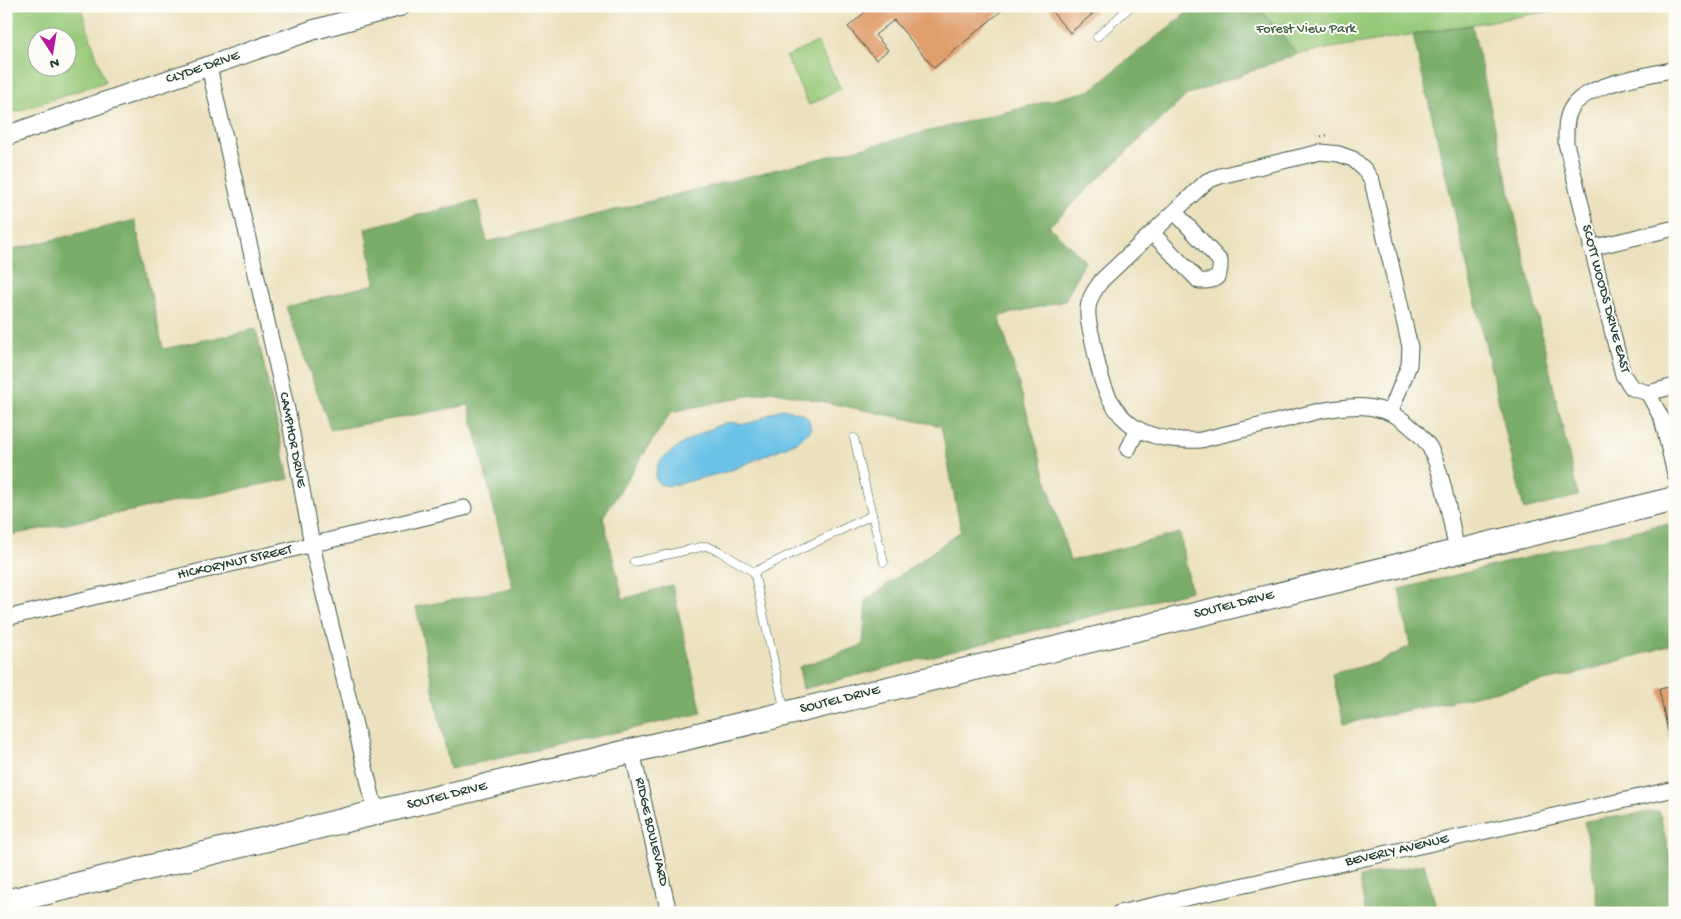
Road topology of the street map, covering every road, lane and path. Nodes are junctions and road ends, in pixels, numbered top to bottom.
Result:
1 (401, 6) edge
2 (1131, 6) edge
3 (1096, 37) dead end
4 (209, 66) junction
5 (1675, 69) edge
6 (1330, 135) dead end
7 (6, 136) edge
8 (1316, 137) dead end
9 (1174, 212) junction
10 (1675, 228) edge
11 (1152, 233) junction
12 (1591, 248) junction
13 (1675, 386) edge
14 (1648, 393) junction
15 (1390, 413) junction
16 (1138, 429) junction
17 (854, 438) dead end
18 (1128, 448) dead end
19 (1675, 474) edge
20 (1675, 499) edge
21 (464, 508) dead end
22 (872, 515) junction
23 (312, 544) junction
24 (1457, 551) junction
25 (634, 562) dead end
26 (884, 562) dead end
27 (754, 572) junction
28 (6, 618) edge
29 (786, 714) junction
30 (632, 750) junction
31 (1675, 789) edge
32 (376, 813) junction
33 (6, 902) edge
34 (6, 908) edge
35 (7, 913) edge
36 (669, 913) edge
37 (1119, 913) edge

1 - 4 street, CLYDE DRIVE
2 - 3 lane
4 - 7 street, CLYDE DRIVE
4 - 23 street, CAMPHOR DRIVE
5 - 12 street, SCOTT WOODS DRIVE EAST
6 - 8 path
9 - 11 street
9 - 11 street
9 - 15 street
10 - 12 street
11 - 16 street
12 - 14 street, SCOTT WOODS DRIVE EAST
13 - 14 street
14 - 19 street
15 - 16 street
15 - 24 street
16 - 18 street
17 - 22 lane
20 - 24 main road, SOUTEL DRIVE
21 - 23 street, HICKORYNUT STREET
22 - 26 lane
22 - 27 lane
23 - 28 street, HICKORYNUT STREET
23 - 32 street, CAMPHOR DRIVE
24 - 29 main road, SOUTEL DRIVE
25 - 27 lane
27 - 29 lane
29 - 30 main road, SOUTEL DRIVE
30 - 32 main road, SOUTEL DRIVE
30 - 36 street, RIDGE BOULEVARD
31 - 37 street, BEVERLY AVENUE
32 - 33 main road, SOUTEL DRIVE
34 - 35 street

